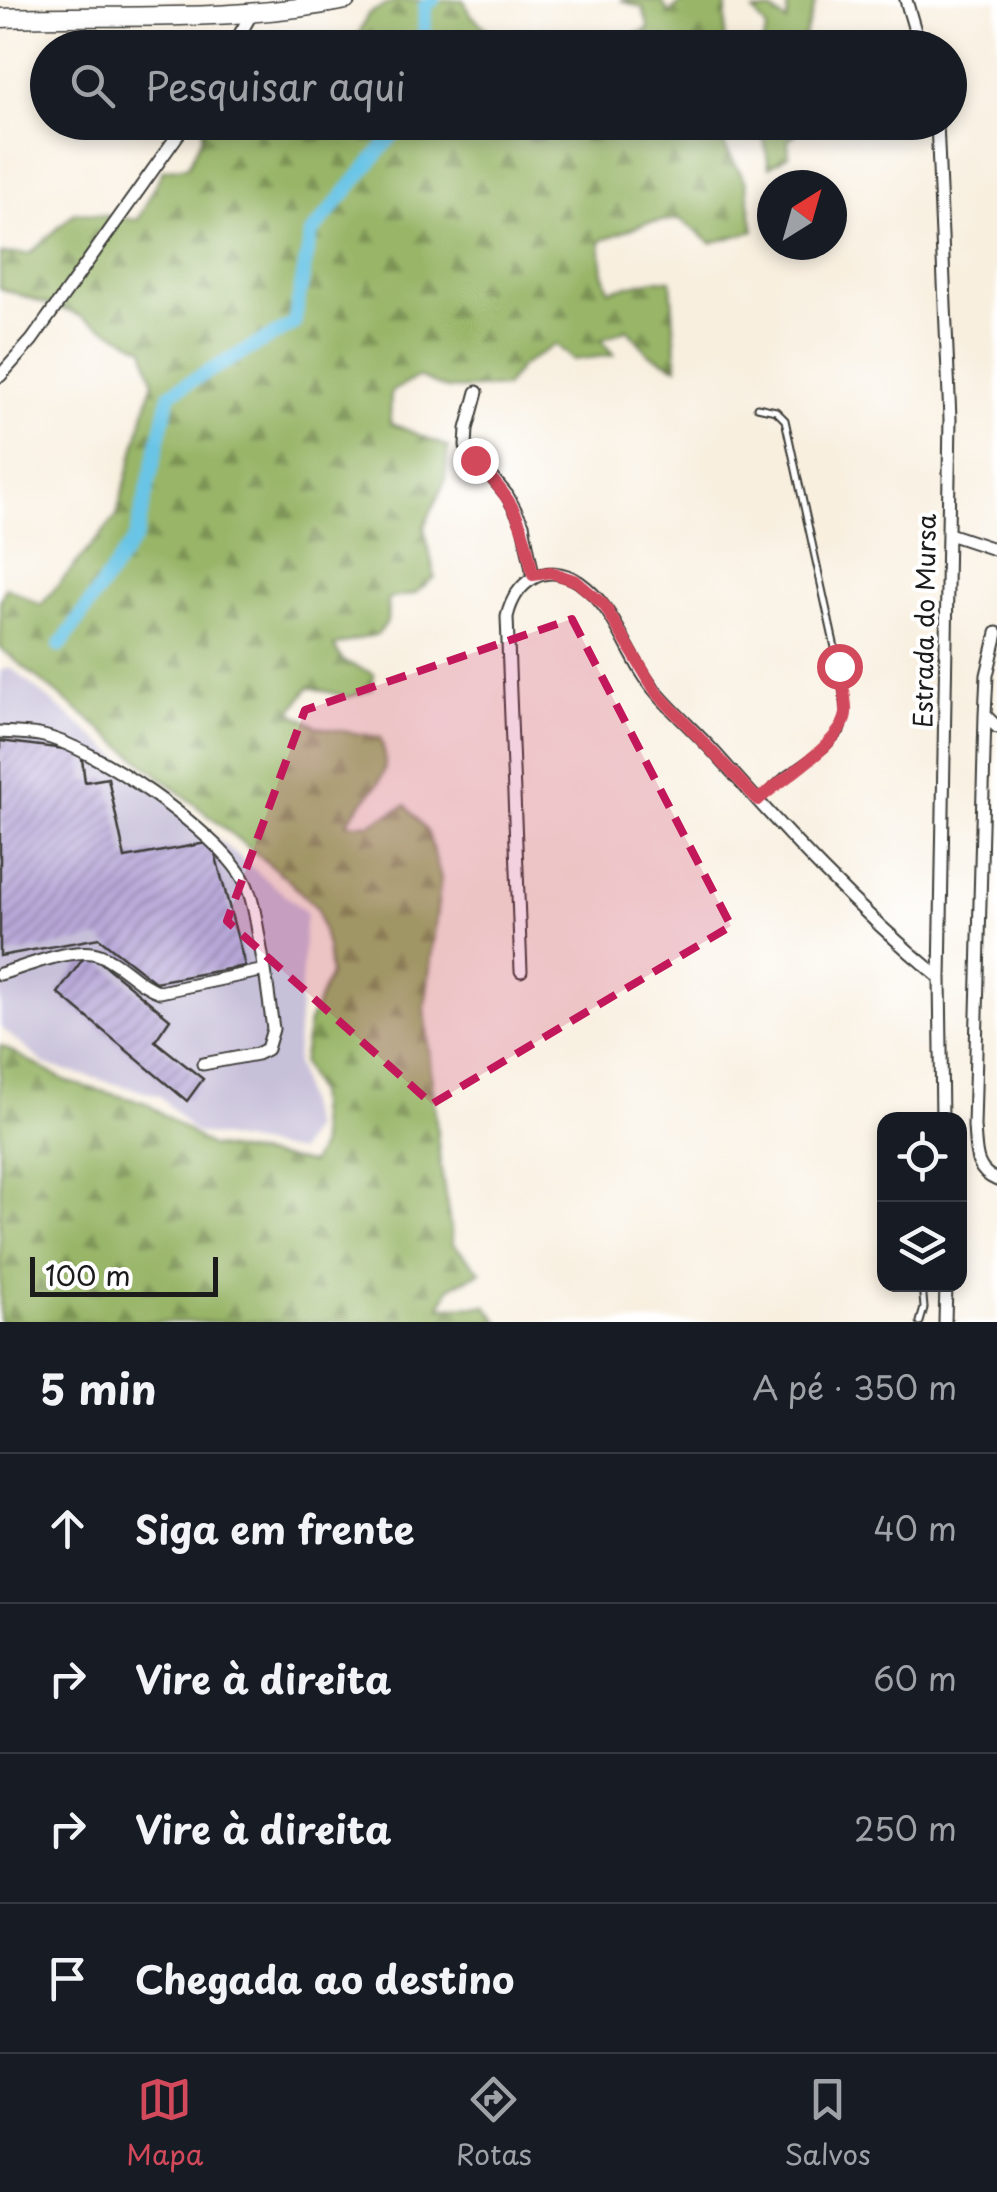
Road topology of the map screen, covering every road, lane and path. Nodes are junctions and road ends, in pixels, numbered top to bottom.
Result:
1 (346, 0) edge
2 (906, 0) edge
3 (253, 11) junction
4 (0, 18) edge
5 (242, 30) edge
6 (915, 30) edge
7 (174, 140) edge
8 (938, 140) edge
9 (0, 376) edge
10 (477, 392) dead end
11 (757, 406) dead end
12 (950, 534) junction
13 (997, 550) edge
14 (533, 575) junction
15 (997, 634) edge
16 (985, 715) junction
17 (997, 727) edge
18 (0, 732) edge
19 (758, 800) junction
20 (265, 970) junction
21 (521, 972) dead end
22 (0, 974) edge
23 (940, 978) junction
24 (203, 1064) dead end
25 (942, 1112) edge
26 (997, 1180) edge
27 (923, 1292) edge
28 (946, 1292) edge
29 (920, 1322) edge
30 (946, 1322) edge

1 - 3 main road
2 - 6 street
3 - 4 main road
3 - 5 street
7 - 9 street
8 - 12 street, Estrada do Mursa
10 - 14 street
11 - 19 lane
12 - 13 street
12 - 23 street, Estrada do Mursa
14 - 19 street
14 - 21 street
15 - 16 street
16 - 17 street
16 - 26 street
18 - 20 street
19 - 23 street
20 - 22 street
20 - 24 street
23 - 25 street, Estrada do Mursa
27 - 29 lane
28 - 30 street

